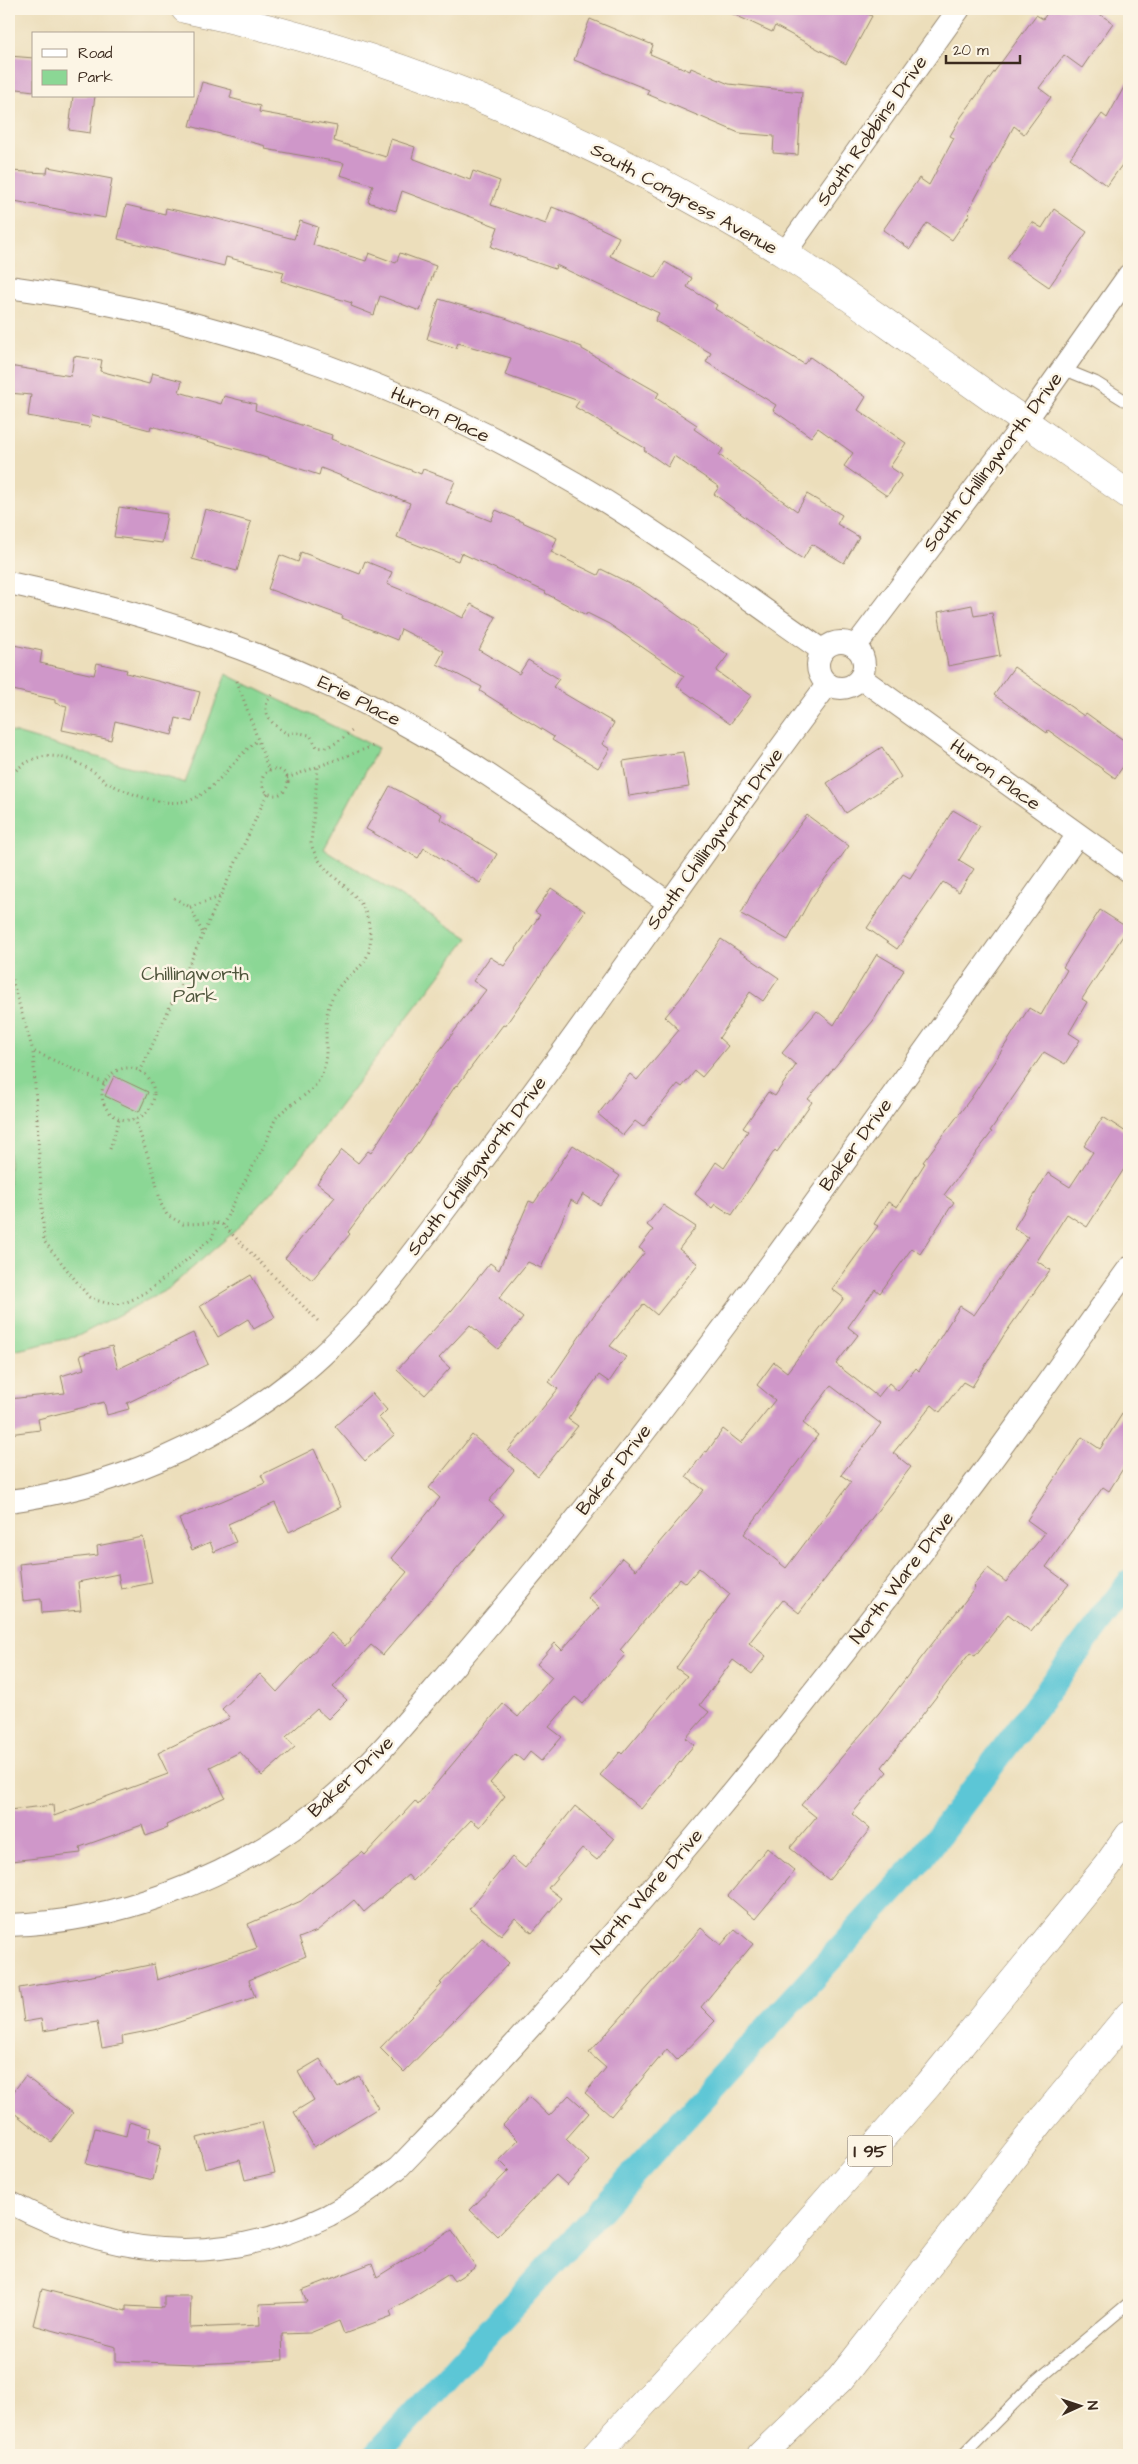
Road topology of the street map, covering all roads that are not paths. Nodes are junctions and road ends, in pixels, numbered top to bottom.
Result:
1 (185, 9) edge
2 (959, 9) edge
3 (784, 254) junction
4 (1129, 275) edge
5 (9, 287) edge
6 (1063, 369) junction
7 (1124, 400) dead end
8 (1025, 422) junction
9 (1129, 495) edge
10 (9, 584) edge
11 (855, 647) junction
12 (823, 651) junction
13 (861, 678) junction
14 (828, 684) junction
15 (1078, 835) junction
16 (1129, 871) edge
17 (669, 903) junction
18 (1129, 1268) edge
19 (9, 1501) edge
20 (1129, 1835) edge
21 (9, 1925) edge
22 (1129, 2016) edge
23 (9, 2202) edge
24 (1129, 2303) edge
25 (596, 2455) edge
26 (761, 2455) edge
27 (963, 2455) edge

1 - 3 main road, South Congress Avenue
2 - 3 street, South Robbins Drive
3 - 8 main road, South Congress Avenue
4 - 6 street, South Chillingworth Drive
5 - 12 street, Huron Place
6 - 7 lane
6 - 8 street, South Chillingworth Drive
8 - 9 main road, South Congress Avenue
8 - 11 street, South Chillingworth Drive
10 - 17 street, Erie Place
11 - 12 street
11 - 13 street
12 - 14 street
13 - 14 street
13 - 15 street, Huron Place
14 - 17 street, South Chillingworth Drive
15 - 16 street, Huron Place
15 - 21 street, Baker Drive
17 - 19 street, South Chillingworth Drive
18 - 23 street, North Ware Drive
20 - 25 main road, I 95
22 - 26 main road
24 - 27 lane

